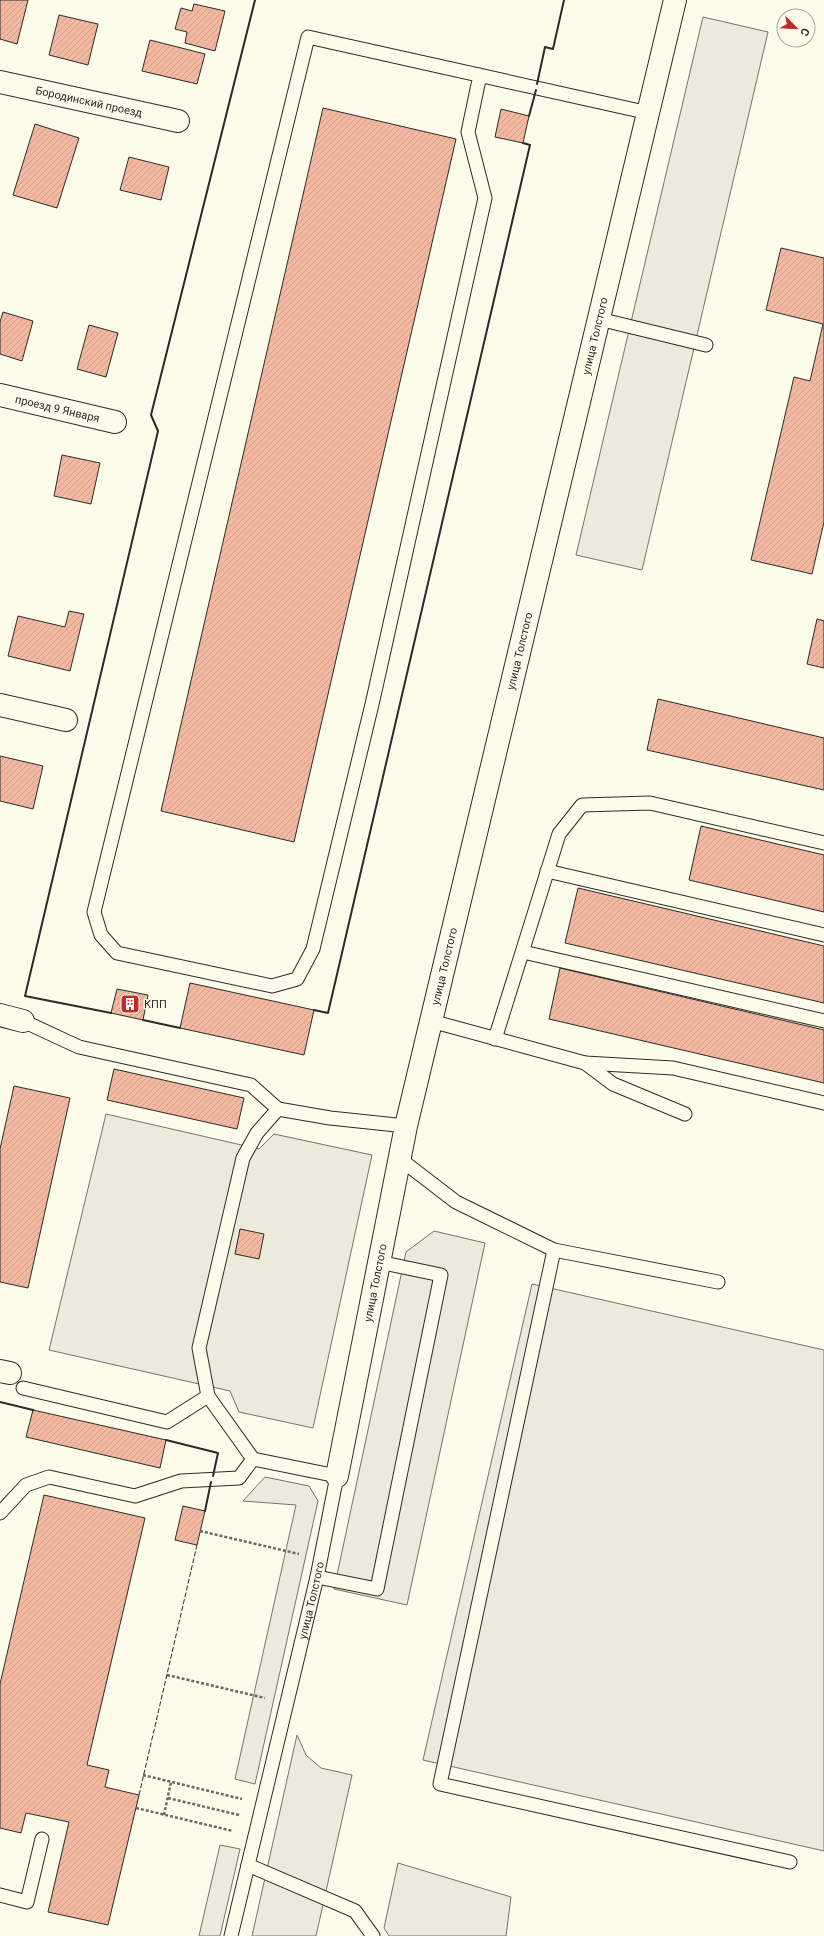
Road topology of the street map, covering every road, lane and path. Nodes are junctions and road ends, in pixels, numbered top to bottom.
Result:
1 (675, 0) edge
2 (480, 75) junction
3 (0, 82) edge
4 (649, 113) junction
5 (178, 121) dead end
6 (599, 319) junction
7 (706, 345) dead end
8 (0, 395) edge
9 (115, 422) dead end
10 (0, 705) edge
11 (66, 720) dead end
12 (824, 843) edge
13 (548, 871) junction
14 (824, 935) edge
15 (522, 952) junction
16 (0, 1015) edge
17 (23, 1020) joint
18 (431, 1021) junction
19 (824, 1021) edge
20 (495, 1039) junction
21 (585, 1063) junction
22 (824, 1104) edge
23 (278, 1109) junction
24 (686, 1114) dead end
25 (406, 1126) junction
26 (400, 1159) junction
27 (554, 1250) junction
28 (379, 1262) junction
29 (718, 1282) dead end
30 (11, 1378) edge
31 (208, 1396) junction
32 (253, 1459) junction
33 (337, 1476) junction
34 (0, 1513) edge
35 (200, 1531) dead end
36 (321, 1559) junction
37 (317, 1577) junction
38 (167, 1675) dead end
39 (287, 1703) junction
40 (143, 1776) dead end
41 (171, 1782) junction
42 (168, 1798) junction
43 (262, 1803) junction
44 (136, 1808) dead end
45 (164, 1815) junction
46 (258, 1819) junction
47 (254, 1836) junction
48 (42, 1839) dead end
49 (790, 1862) dead end
50 (248, 1865) junction
51 (0, 1895) edge
52 (231, 1936) edge
53 (374, 1936) edge

1 - 4 street, улица Толстого
2 - 2 lane
2 - 4 lane
3 - 5 street, Бородинский проезд
4 - 6 street, улица Толстого
6 - 7 lane
6 - 18 street, улица Толстого
8 - 9 street, проезд 9 Января
10 - 11 street
12 - 13 lane
13 - 14 lane
13 - 15 lane
15 - 19 lane
15 - 20 lane
16 - 17 street
17 - 23 lane
18 - 20 lane
18 - 25 street, улица Толстого
20 - 21 lane
21 - 22 lane
21 - 24 lane
23 - 25 lane
23 - 31 lane
25 - 26 street, улица Толстого
26 - 27 lane
26 - 28 street, улица Толстого
27 - 29 lane
27 - 49 lane
28 - 33 street, улица Толстого
28 - 37 lane
30 - 31 lane
31 - 32 lane
32 - 33 lane
32 - 34 lane
33 - 36 lane, улица Толстого
35 - 36 path
36 - 37 lane, улица Толстого
37 - 39 lane, улица Толстого
38 - 39 path
39 - 43 lane, улица Толстого
40 - 41 path
41 - 42 path
41 - 43 path
42 - 45 path
42 - 46 path
43 - 46 lane, улица Толстого
44 - 45 path
45 - 47 path
46 - 47 lane, улица Толстого
47 - 50 lane, улица Толстого
48 - 51 lane
50 - 52 lane, улица Толстого
50 - 53 lane

